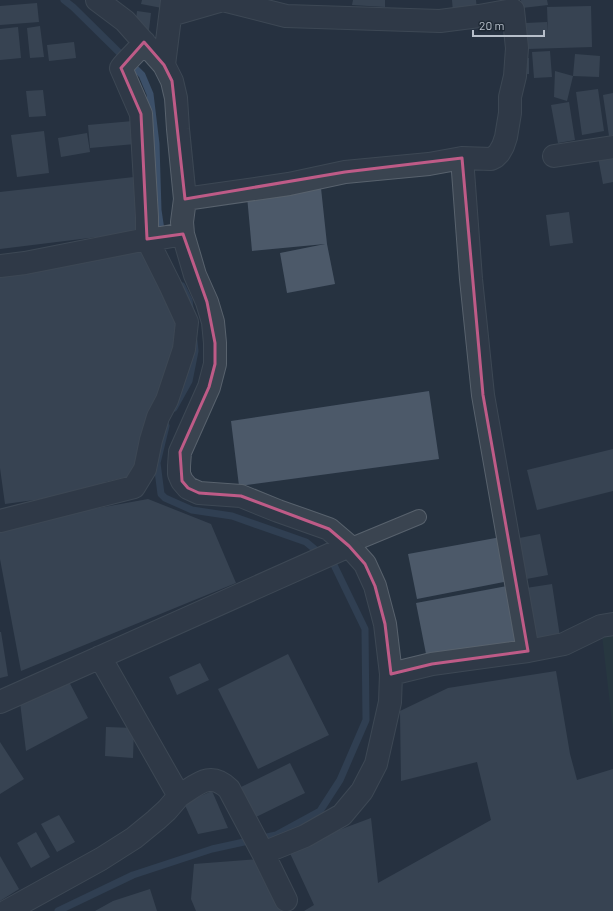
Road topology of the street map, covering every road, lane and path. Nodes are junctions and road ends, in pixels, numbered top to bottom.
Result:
1 (97, 0) edge
2 (480, 0) edge
3 (172, 8) edge
4 (513, 10) junction
5 (142, 45) junction
6 (164, 65) junction
7 (613, 147) edge
8 (554, 156) dead end
9 (462, 158) junction
10 (185, 199) junction
11 (167, 237) junction
12 (0, 266) edge
13 (419, 518) dead end
14 (0, 521) edge
15 (341, 550) junction
16 (613, 624) edge
17 (528, 651) junction
18 (100, 657) junction
19 (391, 674) junction
20 (0, 702) edge
21 (179, 796) junction
22 (258, 843) junction
23 (286, 900) dead end
24 (7, 911) edge

1 - 5 street
2 - 4 street
3 - 4 street
3 - 6 street
4 - 9 street
5 - 6 street
5 - 11 street
6 - 10 street
7 - 8 street
9 - 10 street
9 - 17 street
10 - 11 street
11 - 12 street
11 - 14 street
11 - 15 street
13 - 15 lane
15 - 18 street
15 - 19 street
16 - 17 street
17 - 19 street
18 - 20 street
18 - 21 street
19 - 22 street
21 - 22 street
21 - 24 street
22 - 23 street

